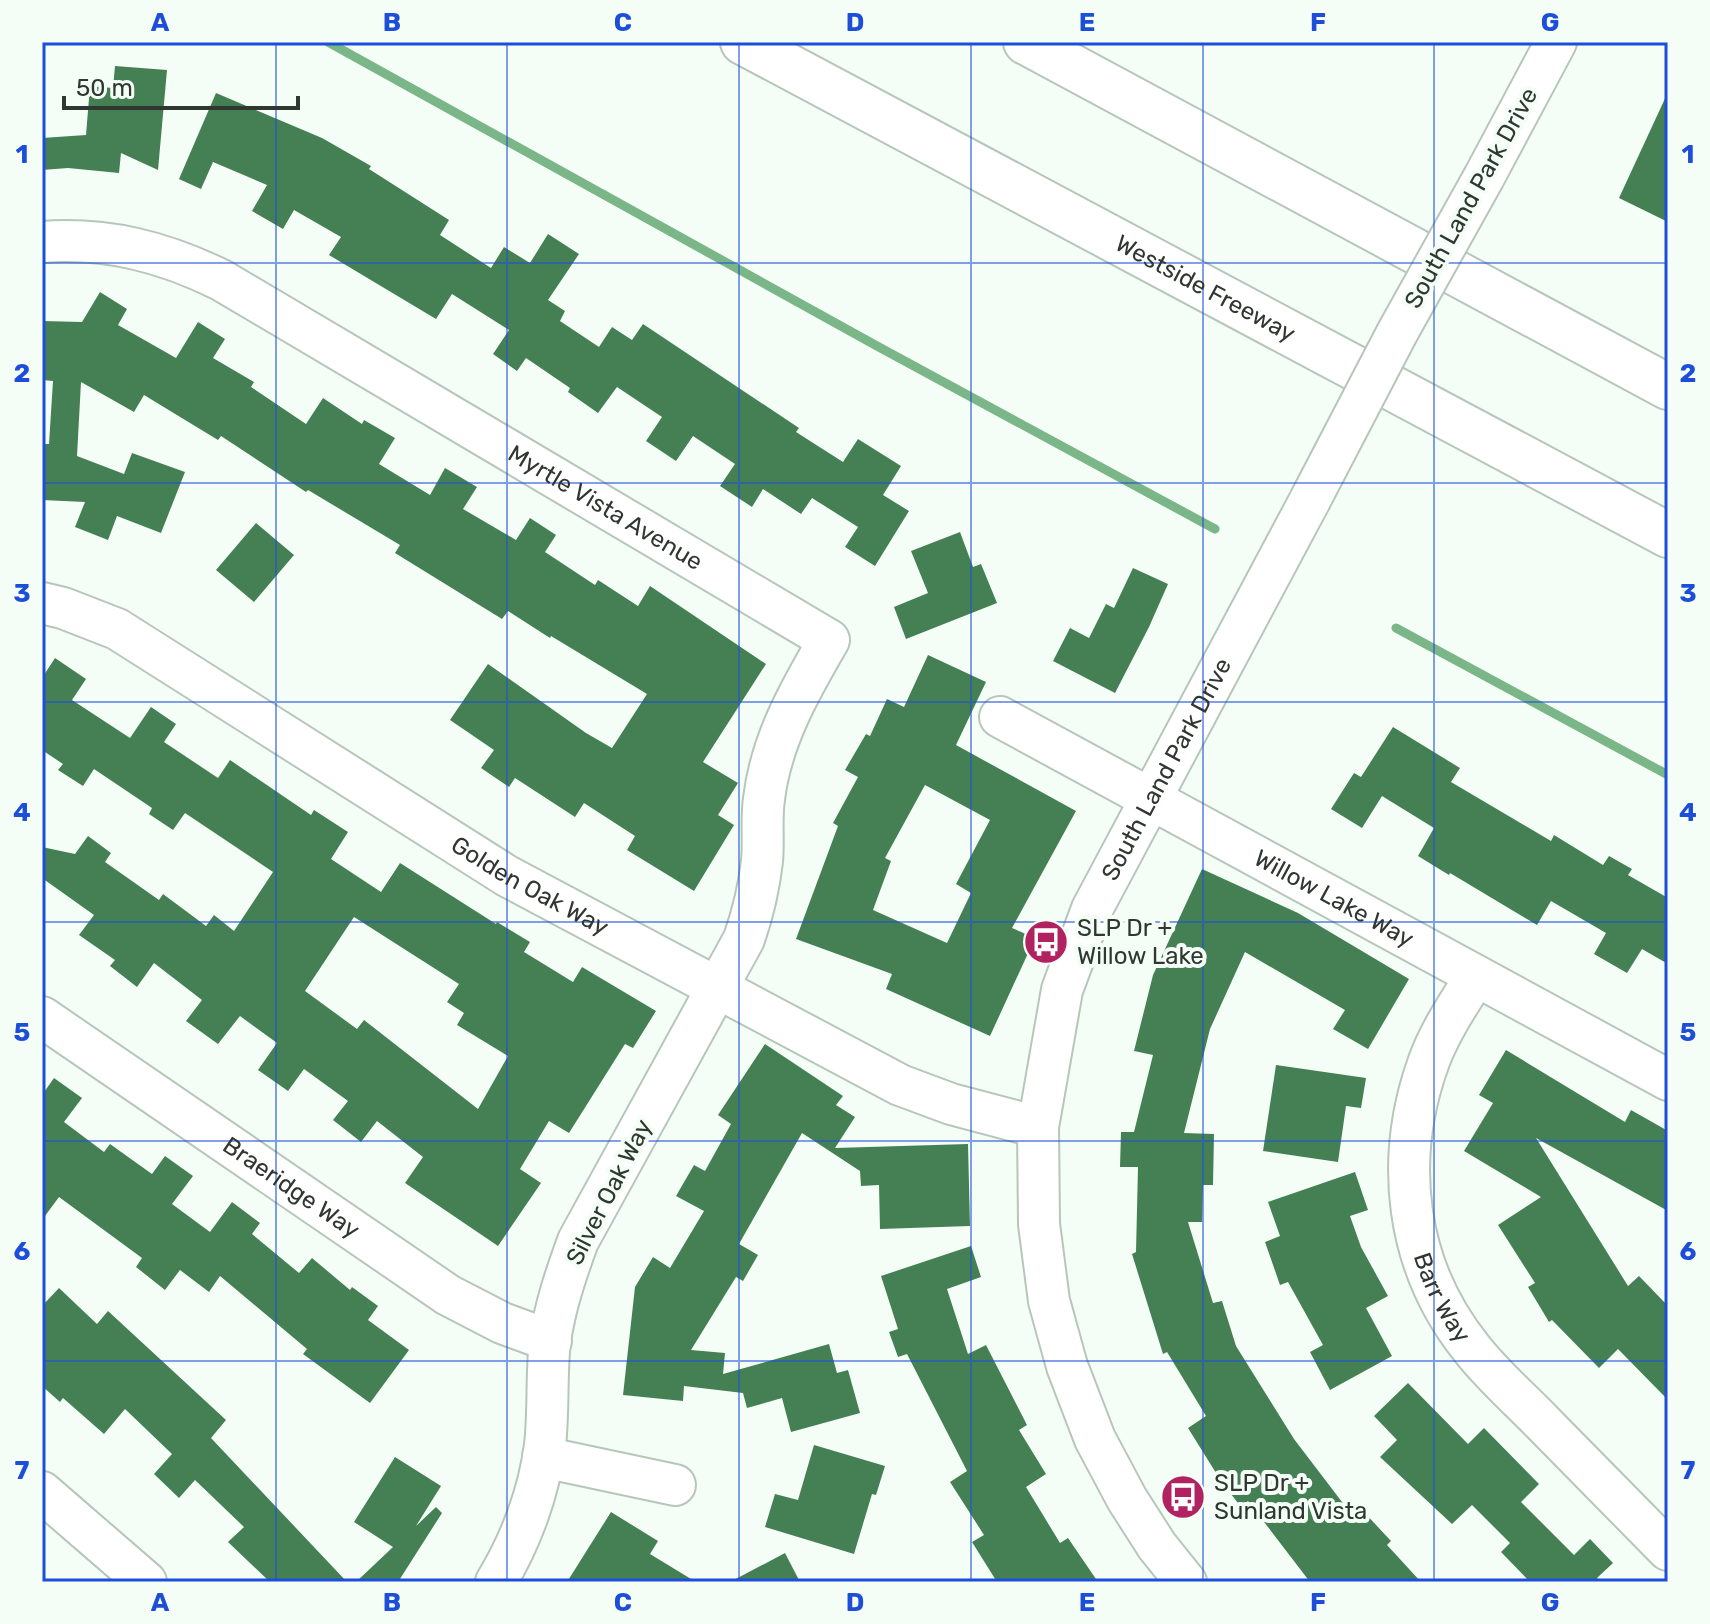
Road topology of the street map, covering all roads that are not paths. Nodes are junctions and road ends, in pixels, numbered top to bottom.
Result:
1 (743, 42) edge
2 (1026, 42) edge
3 (1556, 42) edge
4 (42, 242) edge
5 (1668, 387) edge
6 (1668, 535) edge
7 (42, 603) edge
8 (1000, 717) dead end
9 (1151, 800) junction
10 (1476, 976) junction
11 (718, 989) junction
12 (42, 1017) edge
13 (1668, 1080) edge
14 (1038, 1127) junction
15 (551, 1341) junction
16 (543, 1457) junction
17 (675, 1485) dead end
18 (42, 1492) edge
19 (1668, 1550) edge
20 (146, 1582) edge
21 (496, 1582) edge
22 (1186, 1582) edge

1 - 6 highway, Westside Freeway
2 - 5 highway
3 - 9 street, South Land Park Drive, bridge
4 - 11 street, Myrtle Vista Avenue
7 - 11 street, Golden Oak Way
8 - 9 street, Willow Lake Way
9 - 10 street, Willow Lake Way
9 - 14 street, South Land Park Drive
10 - 13 street, Willow Lake Way
10 - 19 street, Barr Way
11 - 14 street, Golden Oak Way
11 - 15 street, Silver Oak Way
12 - 15 street, Braeridge Way
14 - 22 street, South Land Park Drive
15 - 16 street, Silver Oak Way
16 - 17 street
16 - 21 street, Silver Oak Way
18 - 20 street

